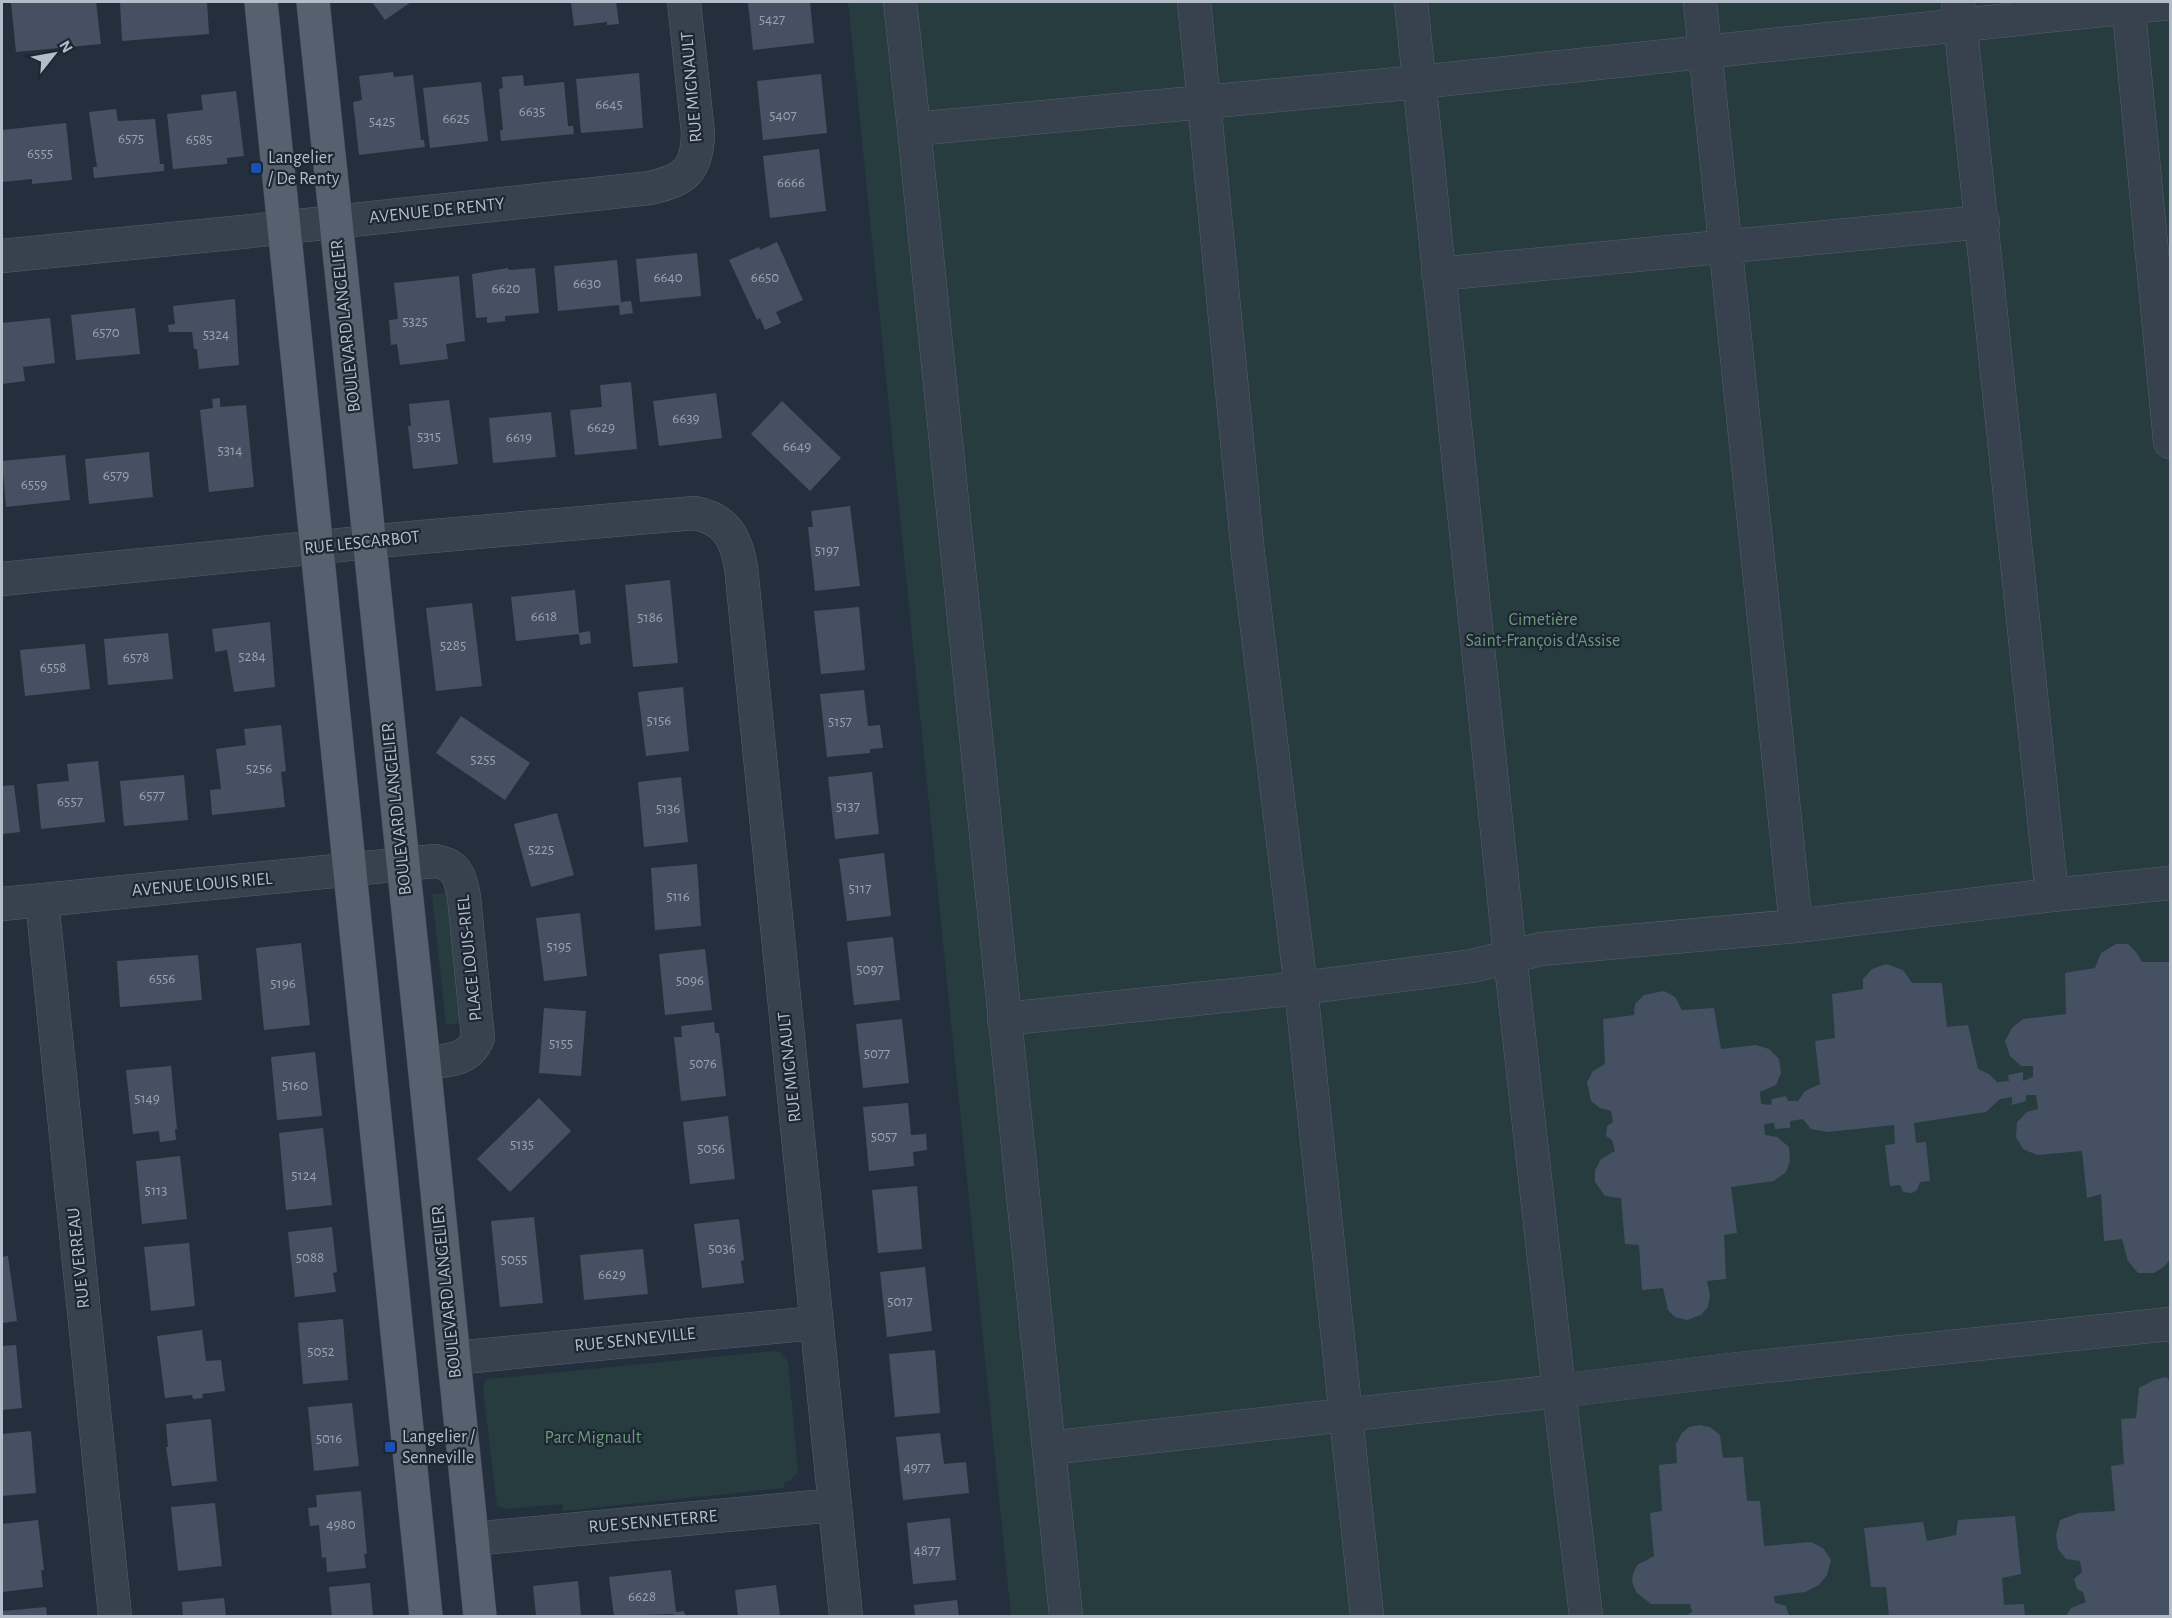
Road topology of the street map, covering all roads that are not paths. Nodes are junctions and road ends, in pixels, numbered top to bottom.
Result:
1 (261, 2) edge
2 (313, 2) edge
3 (684, 2) edge
4 (900, 2) edge
5 (1194, 2) edge
6 (1411, 2) edge
7 (1700, 2) edge
8 (2170, 3) edge
9 (2129, 5) edge
10 (1959, 14) edge
11 (1705, 52) junction
12 (1419, 82) junction
13 (1204, 102) junction
14 (914, 129) junction
15 (689, 170) joint
16 (335, 222) junction
17 (1983, 222) junction
18 (284, 228) junction
19 (1726, 246) junction
20 (2, 256) edge
21 (1438, 274) junction
22 (2170, 442) edge
23 (721, 523) joint
24 (369, 542) junction
25 (317, 548) junction
26 (2, 579) edge
27 (403, 865) junction
28 (351, 870) junction
29 (2170, 883) edge
30 (2052, 895) junction
31 (42, 900) junction
32 (2, 904) edge
33 (1796, 926) junction
34 (1510, 956) junction
35 (1301, 988) junction
36 (1004, 1019) junction
37 (424, 1063) junction
38 (815, 1323) junction
39 (2170, 1324) edge
40 (454, 1358) junction
41 (1559, 1391) junction
42 (1346, 1416) junction
43 (1049, 1448) junction
44 (834, 1505) junction
45 (472, 1539) junction
46 (115, 1617) edge
47 (426, 1617) edge
48 (480, 1617) edge
49 (846, 1617) edge
50 (1066, 1617) edge
51 (1367, 1617) edge
52 (1586, 1617) edge

1 - 18 main road
2 - 16 main road, BOULEVARD LANGELIER
3 - 15 street, RUE MIGNAULT
4 - 14 street
5 - 13 street
6 - 12 street
7 - 11 street
8 - 9 street
9 - 10 street
9 - 22 street
10 - 11 street
10 - 17 street
11 - 12 street
11 - 19 street
12 - 13 street
12 - 21 street
13 - 14 street
13 - 35 street
14 - 36 street
15 - 16 street, AVENUE DE RENTY
16 - 18 street, AVENUE DE RENTY
16 - 24 main road, BOULEVARD LANGELIER
17 - 19 street
17 - 30 street
18 - 20 street, AVENUE DE RENTY
18 - 25 main road
19 - 21 street
19 - 33 street
21 - 34 street
23 - 24 street, RUE LESCARBOT
23 - 38 street, RUE MIGNAULT
24 - 25 street, RUE LESCARBOT
24 - 27 main road, BOULEVARD LANGELIER
25 - 26 street, RUE LESCARBOT
25 - 28 main road
27 - 28 street, AVENUE LOUIS RIEL
27 - 37 main road, BOULEVARD LANGELIER
27 - 37 street, PLACE LOUIS-RIEL
28 - 31 street, AVENUE LOUIS RIEL
28 - 47 main road
29 - 30 street
30 - 33 street
31 - 32 street, AVENUE LOUIS RIEL
31 - 46 street, RUE VERREAU
33 - 34 street
34 - 35 street
34 - 41 street
35 - 36 street
35 - 42 street
36 - 43 street
37 - 40 main road, BOULEVARD LANGELIER
38 - 40 street, RUE SENNEVILLE
38 - 44 street, RUE MIGNAULT
39 - 41 street
40 - 45 main road, BOULEVARD LANGELIER
41 - 42 street
41 - 52 street
42 - 43 street
42 - 51 street
43 - 50 street
44 - 45 street, RUE SENNETERRE
44 - 49 street, RUE MIGNAULT
45 - 48 main road, BOULEVARD LANGELIER

